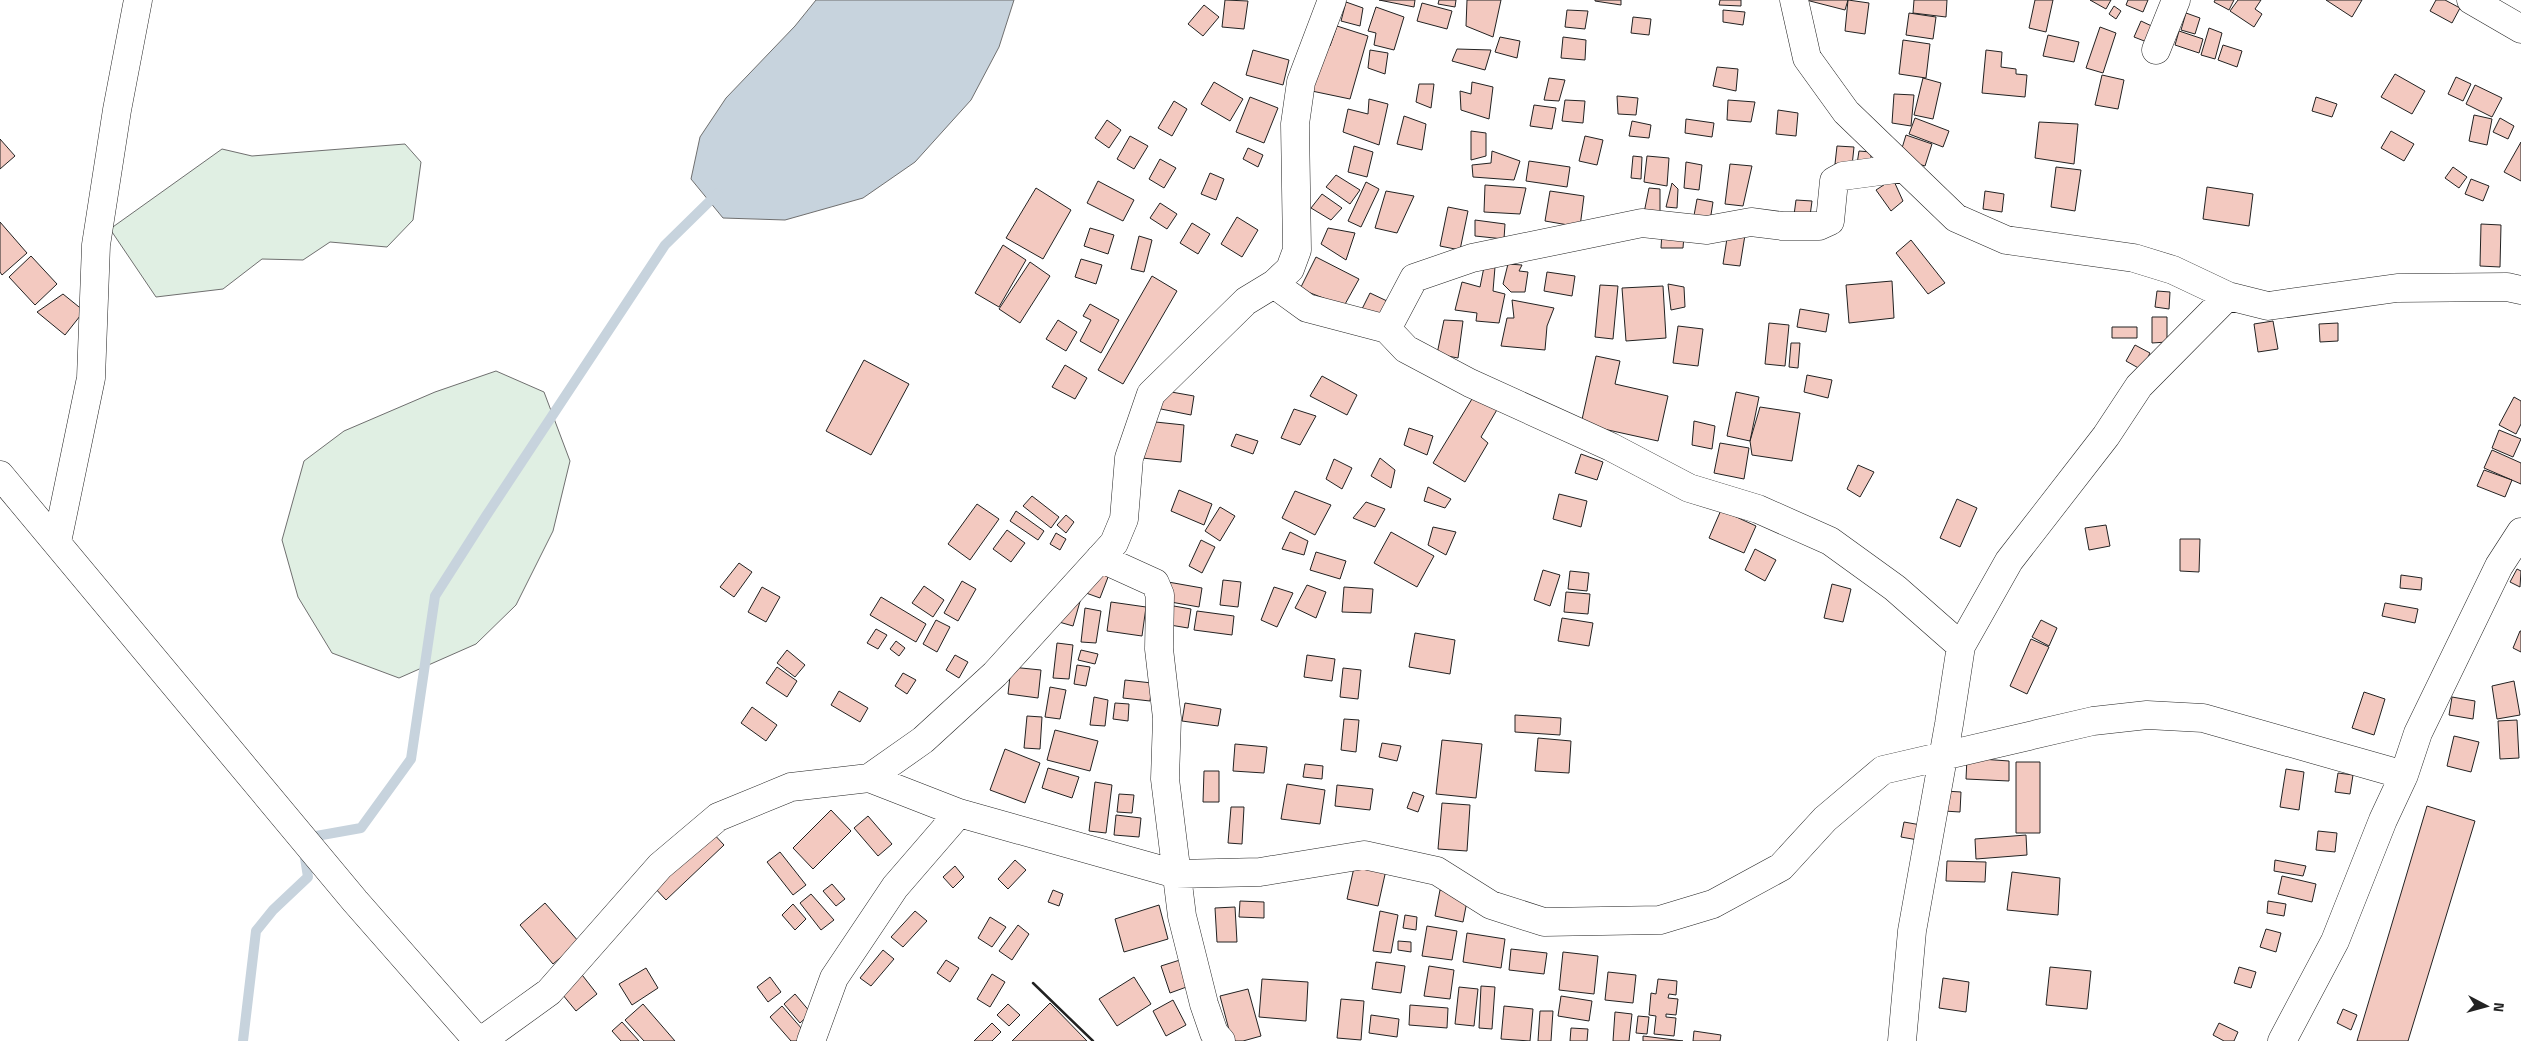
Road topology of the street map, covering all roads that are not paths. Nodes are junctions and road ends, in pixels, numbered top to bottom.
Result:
1 (138, 0) edge
2 (1332, 0) edge
3 (1794, 0) edge
4 (2176, 0) edge
5 (2470, 0) edge
6 (2521, 30) edge
7 (2156, 50) dead end
8 (1903, 168) junction
9 (1274, 284) junction
10 (2521, 290) edge
11 (2228, 296) junction
12 (1387, 329) junction
13 (0, 475) edge
14 (2521, 532) edge
15 (57, 542) junction
16 (1100, 558) junction
17 (1961, 646) junction
18 (1943, 754) junction
19 (2404, 774) junction
20 (869, 778) junction
21 (959, 813) junction
22 (1176, 874) junction
23 (479, 1041) edge
24 (811, 1041) edge
25 (1221, 1041) edge
26 (1902, 1041) edge
27 (2282, 1041) edge

1 - 15 street
2 - 9 street
3 - 8 street
4 - 7 street
5 - 6 street
8 - 11 street
8 - 12 street
9 - 12 street
9 - 16 street
10 - 11 street
11 - 17 street
12 - 17 street
13 - 15 street
14 - 19 street
15 - 23 street
16 - 20 street
16 - 22 street
17 - 18 street
18 - 19 street
18 - 22 street
18 - 26 street
19 - 27 street
20 - 21 street
20 - 23 street
21 - 22 street
21 - 24 street
22 - 25 street

